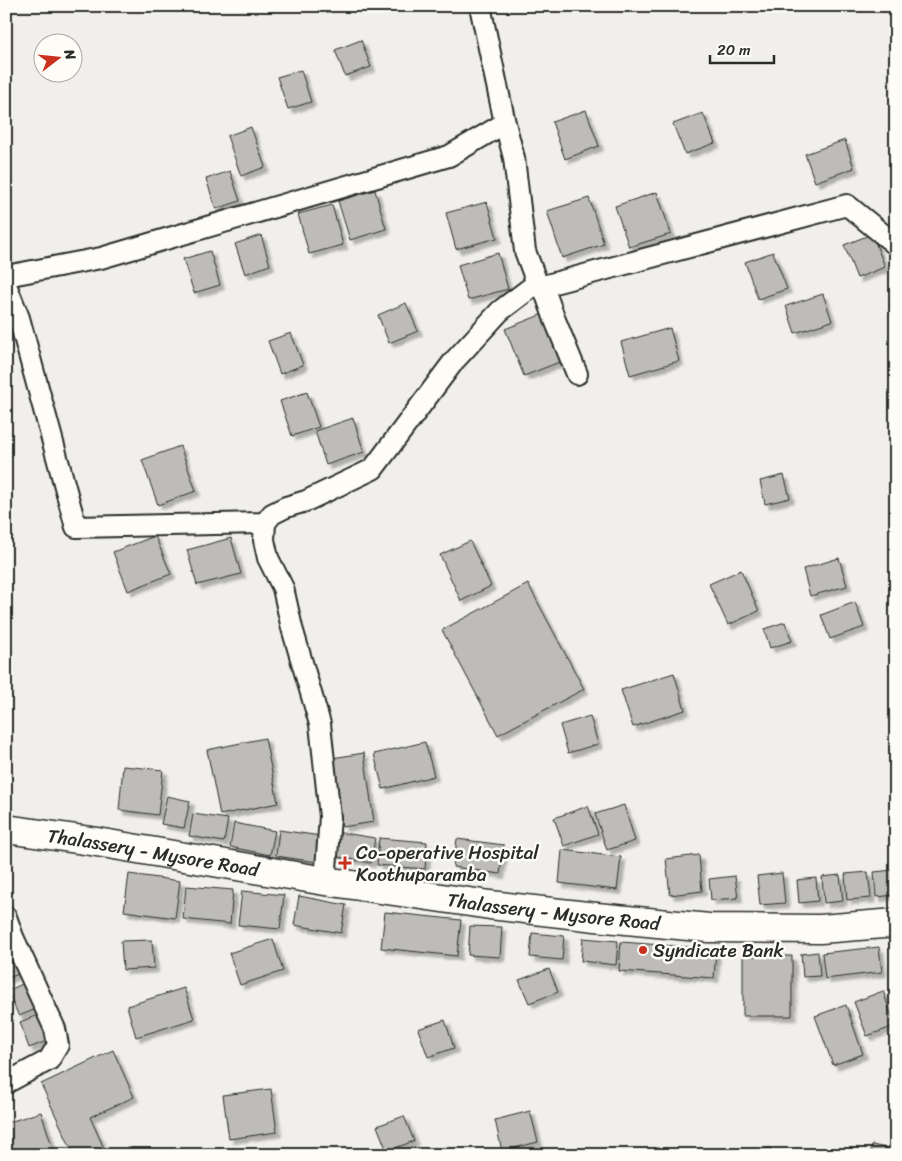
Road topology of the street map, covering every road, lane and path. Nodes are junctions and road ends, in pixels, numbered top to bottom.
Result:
1 (480, 6) edge
2 (505, 123) junction
3 (896, 245) edge
4 (6, 276) edge
5 (6, 284) edge
6 (540, 285) junction
7 (577, 374) dead end
8 (265, 523) junction
9 (6, 829) edge
10 (325, 882) junction
11 (6, 917) edge
12 (896, 923) edge
13 (10, 938) edge
14 (6, 1083) edge

1 - 2 street
2 - 4 street
2 - 6 street
3 - 6 street
5 - 8 street
6 - 7 street
6 - 8 street
8 - 10 street
9 - 10 main road, Thalassery - Mysore Road
10 - 12 main road, Thalassery - Mysore Road
11 - 13 street
13 - 14 street

